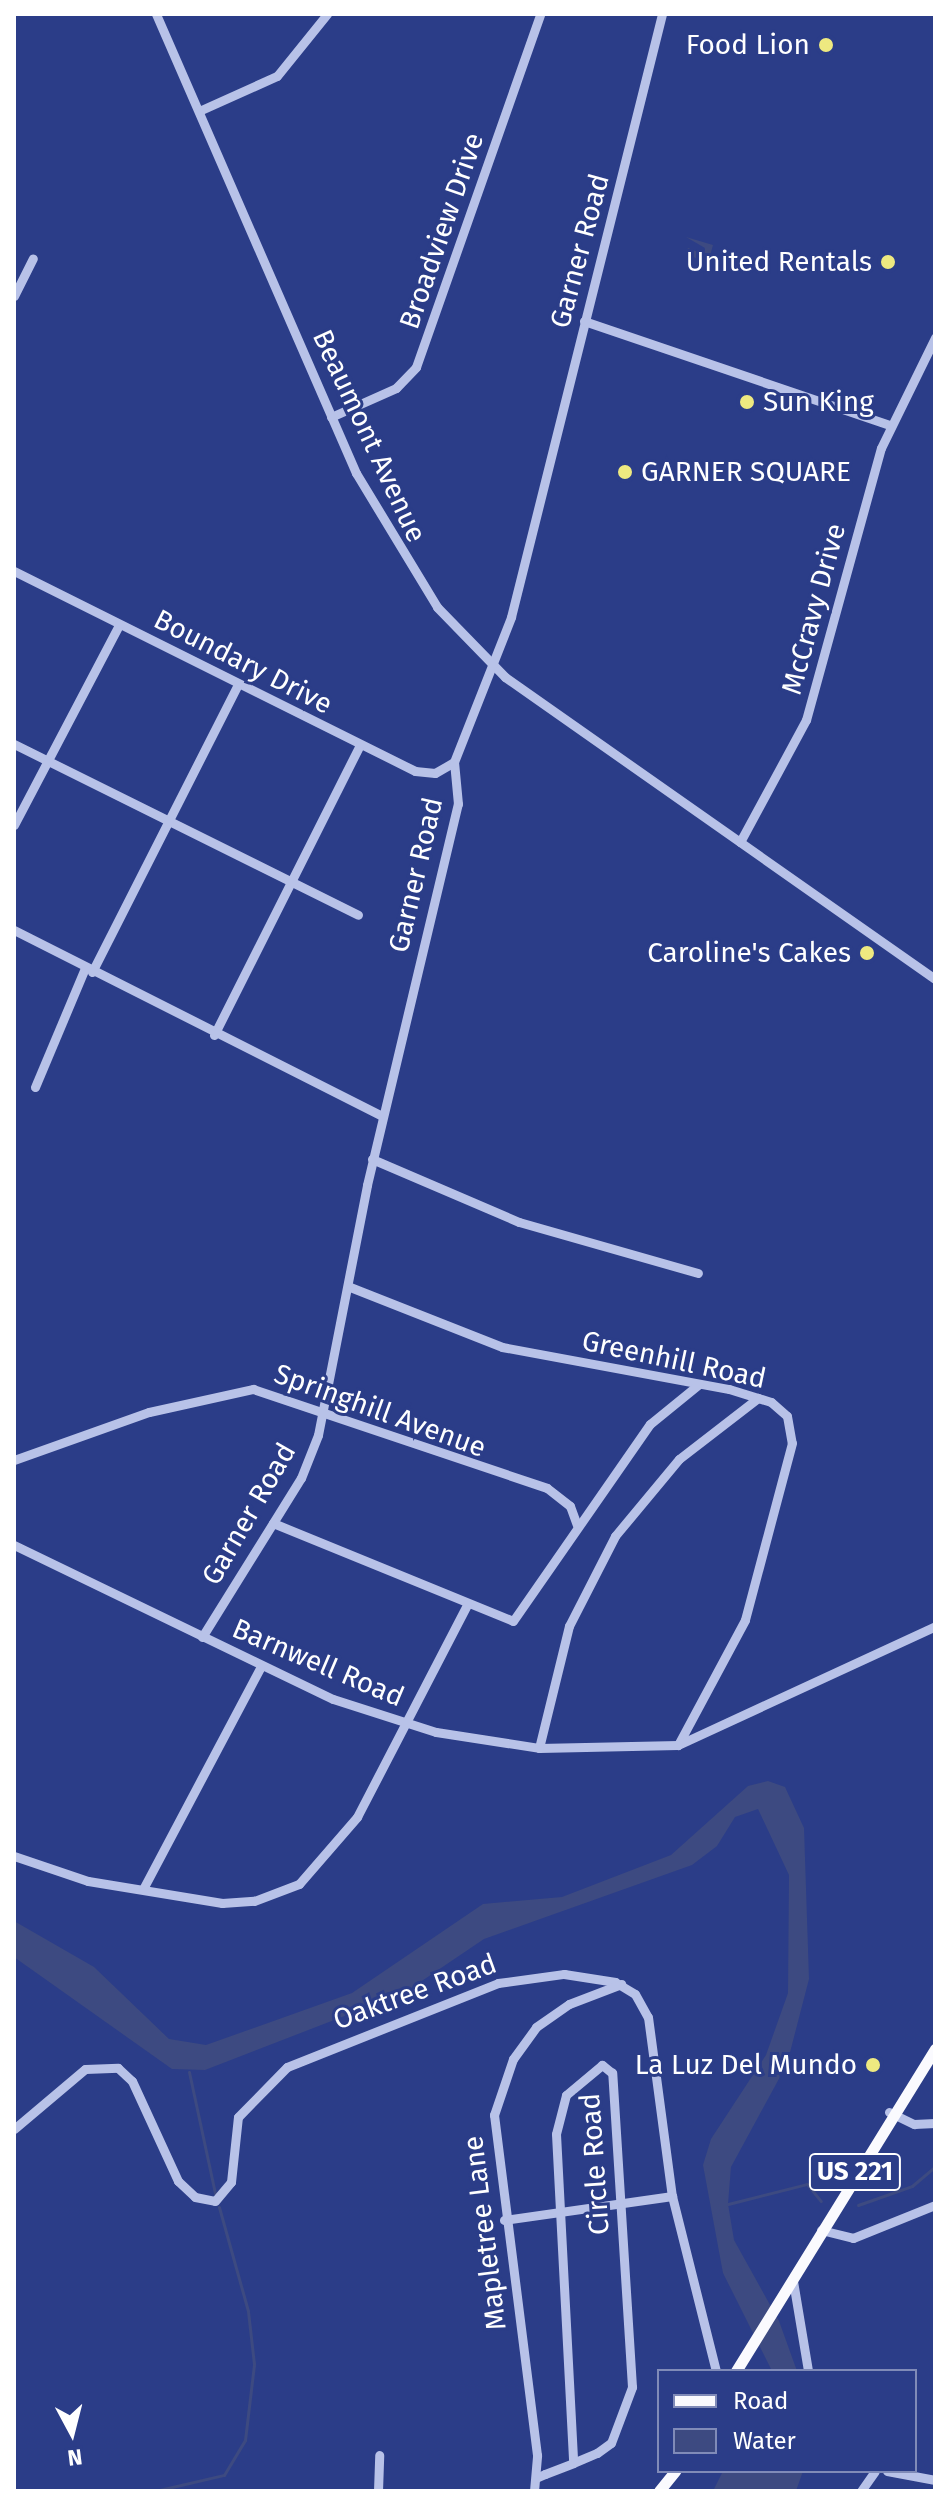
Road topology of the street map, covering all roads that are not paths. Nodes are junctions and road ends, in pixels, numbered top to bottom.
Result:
1 (156, 14) edge
2 (327, 14) edge
3 (540, 14) edge
4 (662, 14) edge
5 (199, 111) junction
6 (33, 258) dead end
7 (14, 296) edge
8 (584, 321) junction
9 (935, 338) edge
10 (331, 417) junction
11 (889, 425) junction
12 (14, 571) edge
13 (119, 625) junction
14 (495, 667) junction
15 (238, 684) junction
16 (14, 744) edge
17 (360, 745) junction
18 (46, 760) junction
19 (454, 762) junction
20 (169, 823) junction
21 (14, 825) edge
22 (740, 842) junction
23 (291, 885) junction
24 (358, 915) dead end
25 (14, 930) edge
26 (88, 970) junction
27 (935, 979) edge
28 (214, 1035) junction
29 (35, 1087) dead end
30 (383, 1116) junction
31 (372, 1159) junction
32 (698, 1273) dead end
33 (350, 1287) junction
34 (699, 1384) junction
35 (758, 1398) junction
36 (325, 1411) junction
37 (14, 1460) edge
38 (273, 1523) junction
39 (577, 1525) junction
40 (14, 1545) edge
41 (467, 1605) junction
42 (935, 1626) edge
43 (202, 1637) junction
44 (261, 1666) junction
45 (409, 1724) junction
46 (678, 1745) junction
47 (539, 1748) junction
48 (14, 1856) edge
49 (143, 1889) junction
50 (621, 1984) junction
51 (935, 2049) edge
52 (889, 2112) junction
53 (935, 2123) edge
54 (14, 2129) edge
55 (672, 2196) junction
56 (618, 2204) junction
57 (935, 2205) edge
58 (560, 2212) junction
59 (504, 2220) junction
60 (821, 2230) junction
61 (793, 2281) junction
62 (715, 2369) edge
63 (737, 2369) edge
64 (808, 2369) edge
65 (379, 2455) dead end
66 (573, 2463) junction
67 (673, 2473) edge
68 (874, 2473) edge
69 (898, 2473) edge
70 (536, 2478) junction
71 (935, 2480) edge
72 (378, 2491) edge
73 (534, 2491) edge
74 (659, 2491) edge
75 (861, 2491) edge

1 - 5 street, Beaumont Avenue
2 - 5 street
3 - 10 street, Broadview Drive
4 - 8 street, Garner Road
5 - 10 street, Beaumont Avenue
6 - 7 street
8 - 11 street
8 - 14 street, Garner Road
9 - 11 street, McCravy Drive
10 - 14 street, Beaumont Avenue
11 - 22 street, McCravy Drive
12 - 13 street, Boundary Drive
13 - 15 street, Boundary Drive
13 - 18 street
14 - 19 street, Garner Road
14 - 22 street, Beaumont Avenue
15 - 17 street, Boundary Drive
15 - 20 street
16 - 18 street
17 - 19 street, Boundary Drive
17 - 23 street
18 - 20 street
18 - 21 street
19 - 30 street, Garner Road
20 - 23 street
20 - 26 street
22 - 27 street, Beaumont Avenue
23 - 24 street
23 - 28 street
25 - 26 street
26 - 28 street
26 - 29 street
28 - 30 street
30 - 31 street, Garner Road
31 - 32 street
31 - 33 street, Garner Road
33 - 34 street, Greenhill Road
33 - 36 street, Garner Road
34 - 35 street, Greenhill Road
34 - 39 street
35 - 46 street, Greenhill Road
35 - 47 street
36 - 37 street, Springhill Avenue
36 - 38 street, Garner Road
36 - 39 street, Springhill Avenue
38 - 41 street
38 - 43 street, Garner Road
39 - 41 street
40 - 43 street, Barnwell Road
41 - 45 street
42 - 46 street, Barnwell Road
43 - 44 street, Barnwell Road
44 - 45 street, Barnwell Road
44 - 49 street
45 - 47 street, Barnwell Road
45 - 49 street
46 - 47 street, Barnwell Road
48 - 49 street
50 - 54 street, Oaktree Road
50 - 55 street
50 - 59 street, Mapletree Lane
51 - 52 main road, US 221
52 - 53 street
52 - 60 main road, US 221
55 - 56 street
55 - 62 street
56 - 58 street
56 - 58 street, Circle Road
56 - 66 street, Circle Road
57 - 60 street
58 - 59 street
58 - 66 street, Circle Road
59 - 70 street, Mapletree Lane
60 - 61 main road, US 221
61 - 63 main road, US 221
61 - 64 street
65 - 72 street
66 - 70 street, Circle Road
67 - 74 main road
68 - 75 street
69 - 71 street
70 - 73 street, Mapletree Lane

